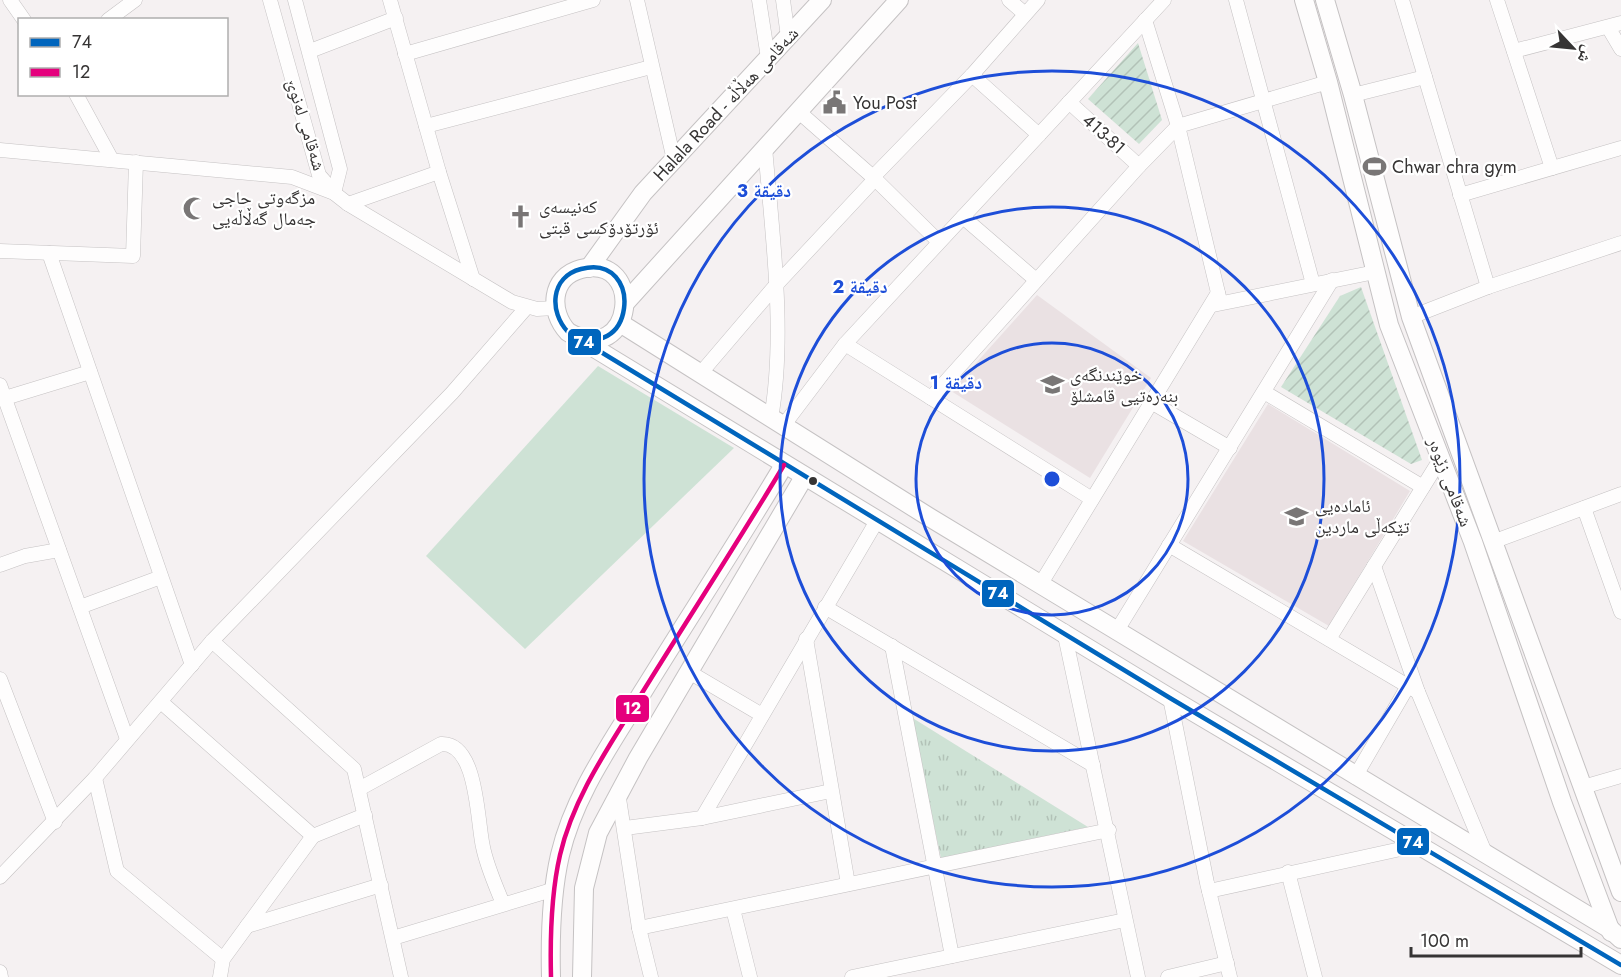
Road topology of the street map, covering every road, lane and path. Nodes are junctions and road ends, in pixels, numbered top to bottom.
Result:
1 (10, 0) edge
2 (135, 0) edge
3 (270, 0) edge
4 (295, 0) edge
5 (390, 0) edge
6 (592, 0) edge
7 (637, 0) edge
8 (759, 0) edge
9 (783, 0) edge
10 (822, 0) edge
11 (899, 0) edge
12 (1009, 0) edge
13 (1038, 0) edge
14 (1164, 0) edge
15 (1236, 0) edge
16 (1304, 0) edge
17 (1325, 0) edge
18 (1402, 0) edge
19 (1497, 0) edge
20 (1024, 14) junction
21 (23, 18) edge
22 (111, 18) edge
23 (396, 18) junction
24 (300, 19) junction
25 (1145, 20) junction
26 (1615, 25) edge
27 (278, 28) junction
28 (788, 37) junction
29 (1621, 49) edge
30 (310, 51) junction
31 (1514, 51) junction
32 (405, 54) junction
33 (768, 58) junction
34 (651, 67) junction
35 (972, 75) junction
36 (1425, 76) junction
37 (1328, 82) junction
38 (1353, 95) junction
39 (77, 96) edge
40 (1069, 102) junction
41 (1264, 102) junction
42 (799, 112) junction
43 (426, 126) junction
44 (1178, 126) junction
45 (1039, 135) junction
46 (765, 147) junction
47 (1621, 148) edge
48 (0, 150) edge
49 (112, 160) junction
50 (674, 160) junction
51 (136, 162) junction
52 (1139, 166) junction
53 (1552, 168) junction
54 (439, 172) junction
55 (874, 178) junction
56 (334, 193) junction
57 (1460, 195) junction
58 (348, 204) junction
59 (963, 217) junction
60 (938, 240) junction
61 (1621, 243) edge
62 (0, 251) edge
63 (49, 253) junction
64 (589, 267) junction
65 (1375, 272) junction
66 (474, 279) junction
67 (1036, 280) junction
68 (1332, 280) junction
69 (1313, 284) junction
70 (776, 285) junction
71 (1488, 286) junction
72 (1216, 300) junction
73 (626, 302) junction
74 (526, 308) junction
75 (555, 308) junction
76 (1411, 317) junction
77 (620, 323) junction
78 (568, 332) junction
79 (845, 344) junction
80 (90, 372) junction
81 (700, 374) junction
82 (2, 391) edge
83 (1264, 392) junction
84 (931, 398) junction
85 (1151, 402) junction
86 (777, 422) junction
87 (1230, 447) junction
88 (1441, 458) junction
89 (784, 465) junction
90 (804, 477) junction
91 (1423, 487) junction
92 (1621, 494) edge
93 (1092, 499) junction
94 (1584, 508) junction
95 (929, 517) junction
96 (878, 519) junction
97 (915, 541) junction
98 (1495, 541) junction
99 (1169, 545) junction
100 (59, 550) junction
101 (0, 565) edge
102 (1374, 566) junction
103 (161, 577) junction
104 (1040, 585) junction
105 (825, 607) junction
106 (80, 608) junction
107 (1621, 612) edge
108 (1064, 631) junction
109 (1116, 632) junction
110 (806, 639) junction
111 (1329, 639) junction
112 (212, 641) junction
113 (892, 646) junction
114 (192, 665) junction
115 (689, 672) junction
116 (0, 679) edge
117 (1413, 689) junction
118 (1170, 698) junction
119 (161, 702) junction
120 (6, 714) edge
121 (762, 716) junction
122 (127, 738) junction
123 (1093, 765) junction
124 (1621, 776) edge
125 (1355, 777) junction
126 (95, 778) junction
127 (1583, 788) junction
128 (359, 789) junction
129 (831, 791) junction
130 (618, 792) junction
131 (365, 815) junction
132 (702, 818) junction
133 (55, 822) junction
134 (625, 828) junction
135 (1109, 831) junction
136 (313, 836) junction
137 (1419, 845) junction
138 (1486, 855) junction
139 (935, 865) junction
140 (1288, 872) junction
141 (0, 877) edge
142 (848, 884) junction
143 (381, 885) junction
144 (1593, 885) junction
145 (1543, 888) junction
146 (555, 889) junction
147 (1209, 891) junction
148 (1621, 892) edge
149 (1564, 901) junction
150 (503, 904) junction
151 (733, 909) junction
152 (1529, 912) junction
153 (1125, 920) junction
154 (247, 926) junction
155 (639, 928) junction
156 (1615, 934) edge
157 (393, 938) junction
158 (1621, 955) edge
159 (952, 956) junction
160 (223, 959) junction
161 (1621, 965) edge
162 (1228, 970) edge
163 (0, 972) edge
164 (1, 977) edge
165 (220, 977) edge
166 (401, 977) edge
167 (551, 977) edge
168 (582, 977) edge
169 (651, 977) edge
170 (750, 977) edge
171 (852, 977) edge
172 (1138, 977) edge
173 (1168, 977) edge
174 (1315, 977) edge

1 - 21 street
2 - 22 street
3 - 27 street, شەقامی لەنوێ
4 - 24 street, شەقامی لەنوێ
5 - 23 street
6 - 32 street
7 - 34 street
8 - 33 street
9 - 28 street
10 - 28 street, Halala Road - شەقامی هەڵاڵە
11 - 42 street
12 - 20 street
13 - 20 street
14 - 25 street
15 - 41 street
16 - 37 street, شەقامی زێوەر
17 - 38 street, شەقامی زێوەر
18 - 36 street
19 - 31 street
20 - 35 street
23 - 30 street
23 - 32 street
24 - 27 street
24 - 30 street, شەقامی لەنوێ
25 - 40 street
25 - 44 street
26 - 29 street
26 - 31 street
27 - 56 street, شەقامی لەنوێ
28 - 33 street, Halala Road - شەقامی هەڵاڵە
30 - 56 street, شەقامی لەنوێ
31 - 53 street
32 - 43 street
33 - 50 street, Halala Road - شەقامی هەڵاڵە
34 - 43 street
34 - 50 street
35 - 45 street
35 - 55 street
36 - 38 street
36 - 57 street
37 - 41 street
37 - 65 street, شەقامی زێوەر
38 - 76 street, شەقامی زێوەر
39 - 49 street
40 - 45 street
40 - 52 street, 413-81
41 - 44 street
41 - 69 street
42 - 46 street
42 - 55 street
43 - 54 street
44 - 52 street
44 - 72 street
45 - 59 street
46 - 70 street
46 - 73 street
47 - 53 street
48 - 49 street
49 - 51 street
50 - 64 street, Halala Road - شەقامی هەڵاڵە
51 - 56 street
51 - 63 street
52 - 67 street
53 - 57 street
54 - 58 street
54 - 66 street
55 - 60 street
55 - 70 street
56 - 58 street
57 - 71 street
58 - 66 street
59 - 60 street
59 - 67 street
60 - 79 street
61 - 71 street
62 - 63 street
63 - 80 street
64 - 73 street
64 - 75 street
65 - 68 street
65 - 88 street, شەقامی زێوەر
66 - 74 street
67 - 84 street
68 - 69 street
68 - 83 street
69 - 72 street
70 - 81 street
70 - 86 street
71 - 76 street
72 - 85 street
73 - 77 street
74 - 75 street
74 - 112 street
75 - 78 street
76 - 98 street, شەقامی زێوەر
77 - 78 street
77 - 81 street
78 - 89 street
79 - 84 street
79 - 86 street
80 - 82 street
80 - 103 street
81 - 86 street
82 - 100 street
83 - 87 street
83 - 91 street
84 - 93 street
85 - 87 street
85 - 93 street
86 - 95 street
87 - 99 street
88 - 91 street
88 - 144 street, شەقامی زێوەر
89 - 90 street
89 - 146 street
90 - 96 street
90 - 115 street
91 - 102 street
92 - 94 street
93 - 104 street
94 - 98 street
94 - 107 street
95 - 97 street
95 - 104 street
96 - 97 street
96 - 105 street
97 - 108 street
98 - 127 street, شەقامی زێوەر
99 - 109 street
99 - 111 street
100 - 101 street
100 - 106 street
102 - 111 street
102 - 117 street
103 - 106 street
103 - 114 street
104 - 109 street
105 - 110 street
105 - 113 street
106 - 122 street
108 - 118 street
108 - 123 street
109 - 125 street
110 - 121 street
110 - 129 street
111 - 117 street
112 - 114 street
112 - 128 street
113 - 123 street
113 - 139 street
114 - 119 street
115 - 121 street
115 - 130 street
116 - 120 street
117 - 125 street
117 - 138 street
118 - 137 street
118 - 147 street
119 - 122 street
119 - 136 street
120 - 133 street
121 - 132 street
122 - 126 street
123 - 135 street
124 - 127 street
125 - 138 street
126 - 133 street
126 - 160 street
127 - 148 street, شەقامی زێوەر
128 - 131 street
128 - 150 street
129 - 132 street
129 - 142 street
130 - 134 street
130 - 168 street
131 - 136 street
131 - 143 street
132 - 134 street
133 - 141 street
134 - 155 street
135 - 139 street
135 - 153 street
136 - 154 street
137 - 140 street
137 - 152 street
138 - 145 street
139 - 142 street
139 - 159 street
140 - 147 street
140 - 174 street
142 - 151 street
143 - 154 street
143 - 157 street
144 - 149 street
144 - 156 street, شەقامی زێوەر
145 - 149 street
145 - 152 street
146 - 150 street
146 - 167 street
147 - 162 street
149 - 156 street
150 - 157 street
151 - 155 street
151 - 170 street
152 - 161 street
153 - 159 street
153 - 172 street
154 - 160 street
155 - 169 street
156 - 158 street, شەقامی زێوەر
157 - 166 street
159 - 171 street
160 - 165 street
162 - 173 street
163 - 164 street

